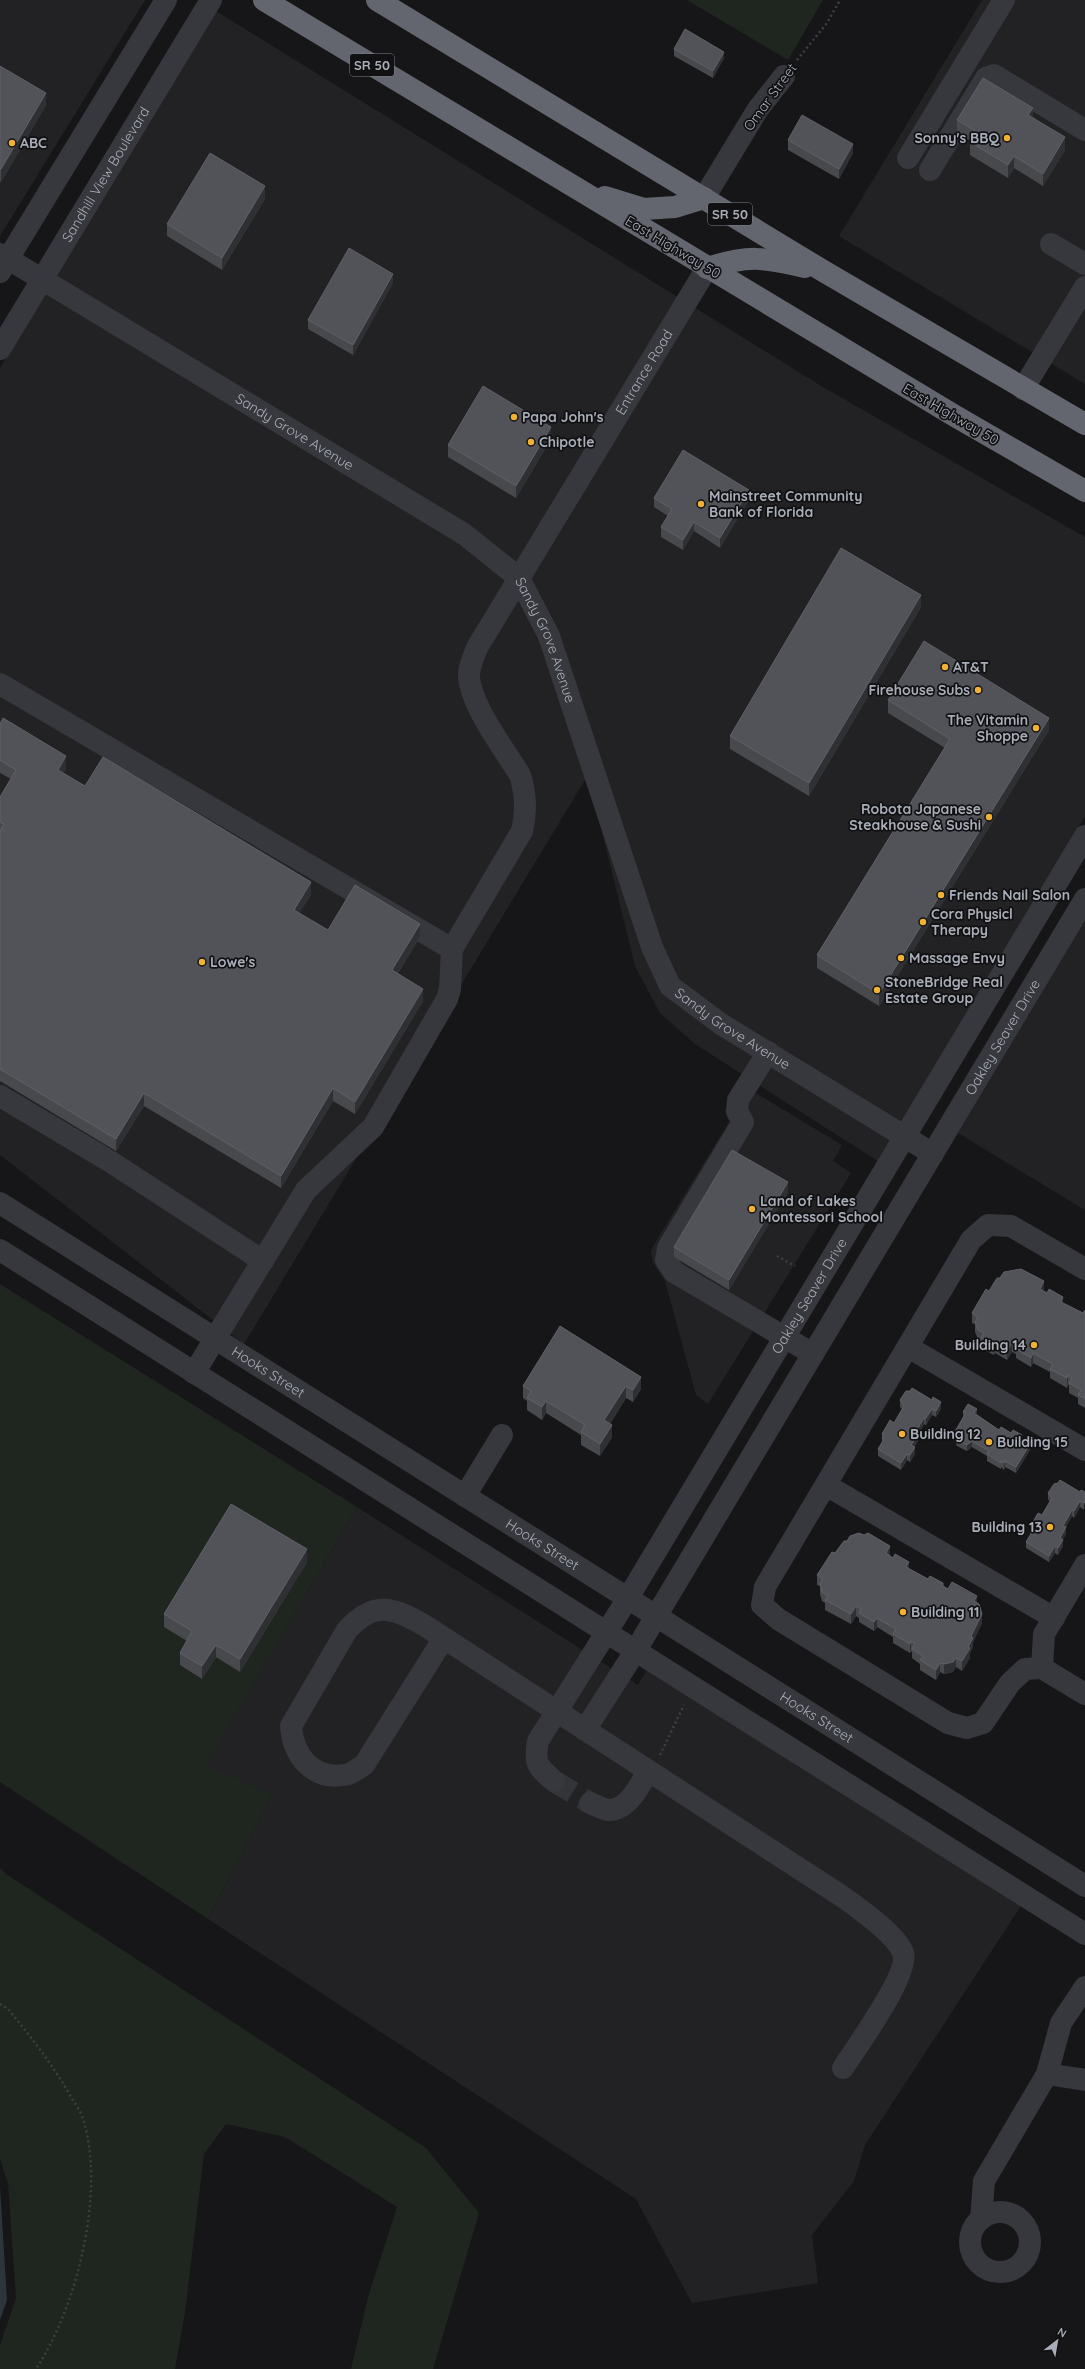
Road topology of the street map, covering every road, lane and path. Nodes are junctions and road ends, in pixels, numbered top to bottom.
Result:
1 (166, 0) edge
2 (211, 0) edge
3 (264, 0) edge
4 (377, 0) edge
5 (840, 0) edge
6 (1004, 0) edge
7 (784, 76) joint
8 (1085, 130) edge
9 (908, 158) dead end
10 (930, 170) dead end
11 (574, 187) junction
12 (704, 198) junction
13 (1051, 244) dead end
14 (3, 262) edge
15 (1085, 264) edge
16 (707, 268) junction
17 (826, 272) junction
18 (42, 280) junction
19 (1085, 287) edge
20 (0, 349) edge
21 (1023, 389) junction
22 (1085, 424) edge
23 (1085, 491) edge
24 (519, 578) junction
25 (0, 684) edge
26 (1085, 836) edge
27 (1085, 899) edge
28 (452, 949) junction
29 (768, 1052) junction
30 (0, 1096) edge
31 (906, 1137) junction
32 (933, 1154) junction
33 (0, 1203) edge
34 (0, 1250) edge
35 (776, 1256) dead end
36 (263, 1261) junction
37 (795, 1266) dead end
38 (1085, 1269) edge
39 (785, 1337) junction
40 (214, 1339) junction
41 (908, 1347) junction
42 (813, 1354) junction
43 (194, 1372) junction
44 (502, 1435) dead end
45 (1085, 1450) edge
46 (826, 1485) junction
47 (465, 1496) junction
48 (1085, 1565) edge
49 (628, 1598) junction
50 (656, 1616) junction
51 (1054, 1618) junction
52 (607, 1632) junction
53 (444, 1638) junction
54 (636, 1650) junction
55 (1042, 1668) junction
56 (1085, 1694) edge
57 (684, 1705) dead end
58 (556, 1711) junction
59 (585, 1730) junction
60 (653, 1765) junction
61 (554, 1781) tunnel mouth
62 (590, 1803) tunnel mouth
63 (1085, 1886) edge
64 (1085, 1934) edge
65 (1085, 1987) edge
66 (0, 2004) edge
67 (844, 2068) dead end
68 (1047, 2074) junction
69 (1085, 2080) edge
70 (981, 2219) dead end
71 (36, 2369) edge

1 - 14 street
2 - 18 street, Sandhill View Boulevard
3 - 11 highway, East Highway 50 / SR 50
4 - 12 highway, SR 50
5 - 7 path, Omar Street
6 - 9 street
7 - 12 street, Omar Street
8 - 10 street
11 - 12 highway
11 - 16 highway, East Highway 50 / SR 50
12 - 17 highway, SR 50
13 - 15 street
14 - 18 street, Sandy Grove Avenue
16 - 17 highway
16 - 23 highway, East Highway 50 / SR 50
16 - 24 street, Entrance Road
17 - 21 highway, SR 50
18 - 20 street, Sandhill View Boulevard
18 - 24 street, Sandy Grove Avenue
19 - 21 street
21 - 22 highway, SR 50
24 - 28 street, Entrance Road
24 - 29 street, Sandy Grove Avenue
25 - 28 street
26 - 31 street, Oakley Seaver Drive
27 - 32 street, Oakley Seaver Drive
28 - 36 street
29 - 31 street, Sandy Grove Avenue
29 - 39 street
30 - 36 street
31 - 32 street, Sandy Grove Avenue
31 - 39 street, Oakley Seaver Drive
32 - 42 street, Oakley Seaver Drive
33 - 40 street, Hooks Street
34 - 43 street
35 - 37 path
36 - 40 street
38 - 41 street
39 - 42 street
39 - 49 street, Oakley Seaver Drive
40 - 43 street
40 - 47 street, Hooks Street
41 - 45 street
41 - 46 street
42 - 50 street, Oakley Seaver Drive
43 - 52 street
44 - 47 street
46 - 51 street
46 - 55 street
47 - 49 street, Hooks Street
48 - 51 street
49 - 50 street, Hooks Street
49 - 52 street, Oakley Seaver Drive
50 - 54 street, Oakley Seaver Drive
50 - 63 street, Hooks Street
51 - 55 street
52 - 54 street
52 - 58 street, Oakley Seaver Drive
53 - 53 street
53 - 58 street
54 - 59 street, Oakley Seaver Drive
54 - 64 street
55 - 56 street
57 - 60 path
58 - 59 street
58 - 61 street, Oakley Seaver Drive
59 - 60 street
60 - 62 street
60 - 67 street
65 - 68 street
66 - 71 path
68 - 69 street
68 - 70 street

